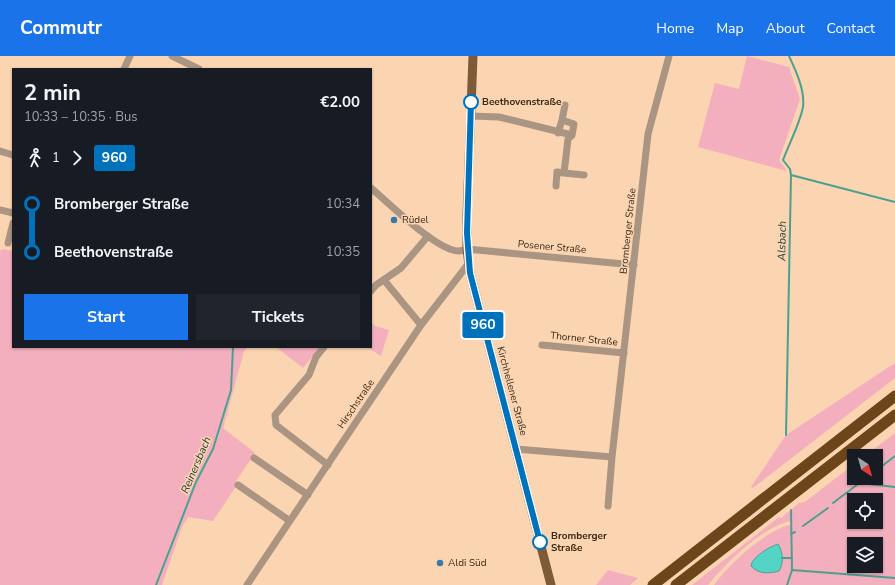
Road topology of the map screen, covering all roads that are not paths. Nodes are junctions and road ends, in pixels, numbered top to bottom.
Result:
1 (130, 56) edge
2 (172, 56) edge
3 (473, 56) edge
4 (669, 56) edge
5 (124, 68) edge
6 (197, 68) edge
7 (566, 105) dead end
8 (471, 116) junction
9 (562, 120) junction
10 (558, 133) junction
11 (572, 135) junction
12 (0, 151) edge
13 (12, 155) edge
14 (564, 173) junction
15 (584, 175) dead end
16 (556, 186) dead end
17 (372, 189) edge
18 (0, 210) edge
19 (12, 213) edge
20 (12, 227) edge
21 (428, 236) junction
22 (8, 243) dead end
23 (468, 249) junction
24 (469, 263) junction
25 (634, 265) junction
26 (384, 280) junction
27 (372, 290) edge
28 (422, 325) junction
29 (542, 345) dead end
30 (323, 348) edge
31 (624, 353) junction
32 (895, 396) edge
33 (895, 415) edge
34 (516, 449) junction
35 (612, 457) junction
36 (254, 458) dead end
37 (328, 465) junction
38 (238, 485) dead end
39 (308, 495) junction
40 (608, 506) dead end
41 (290, 521) junction
42 (247, 585) edge
43 (551, 585) edge
44 (653, 585) edge
45 (676, 585) edge

1 - 5 street
2 - 6 street
3 - 8 main road, Kirchhellener Straße
4 - 25 street, Bromberger Straße
7 - 9 street
8 - 10 street
8 - 23 main road, Kirchhellener Straße
9 - 10 street
9 - 11 street
10 - 11 street
11 - 14 street
12 - 13 street
14 - 15 street
14 - 16 street
17 - 21 street
18 - 19 street
20 - 22 street
21 - 23 street
21 - 26 street
23 - 24 main road, Kirchhellener Straße
23 - 25 street, Posener Straße
24 - 28 street, Hirschstraße
24 - 34 main road, Kirchhellener Straße
25 - 31 street, Bromberger Straße
26 - 27 street
26 - 28 street
28 - 37 street, Hirschstraße
29 - 31 street, Thorner Straße
30 - 37 street
31 - 35 street, Bromberger Straße
32 - 44 highway
33 - 45 highway
34 - 35 street
34 - 43 main road, Kirchhellener Straße
35 - 40 street, Bromberger Straße
36 - 39 street
37 - 39 street, Hirschstraße
38 - 41 street
39 - 41 street, Hirschstraße
41 - 42 street, Hirschstraße

